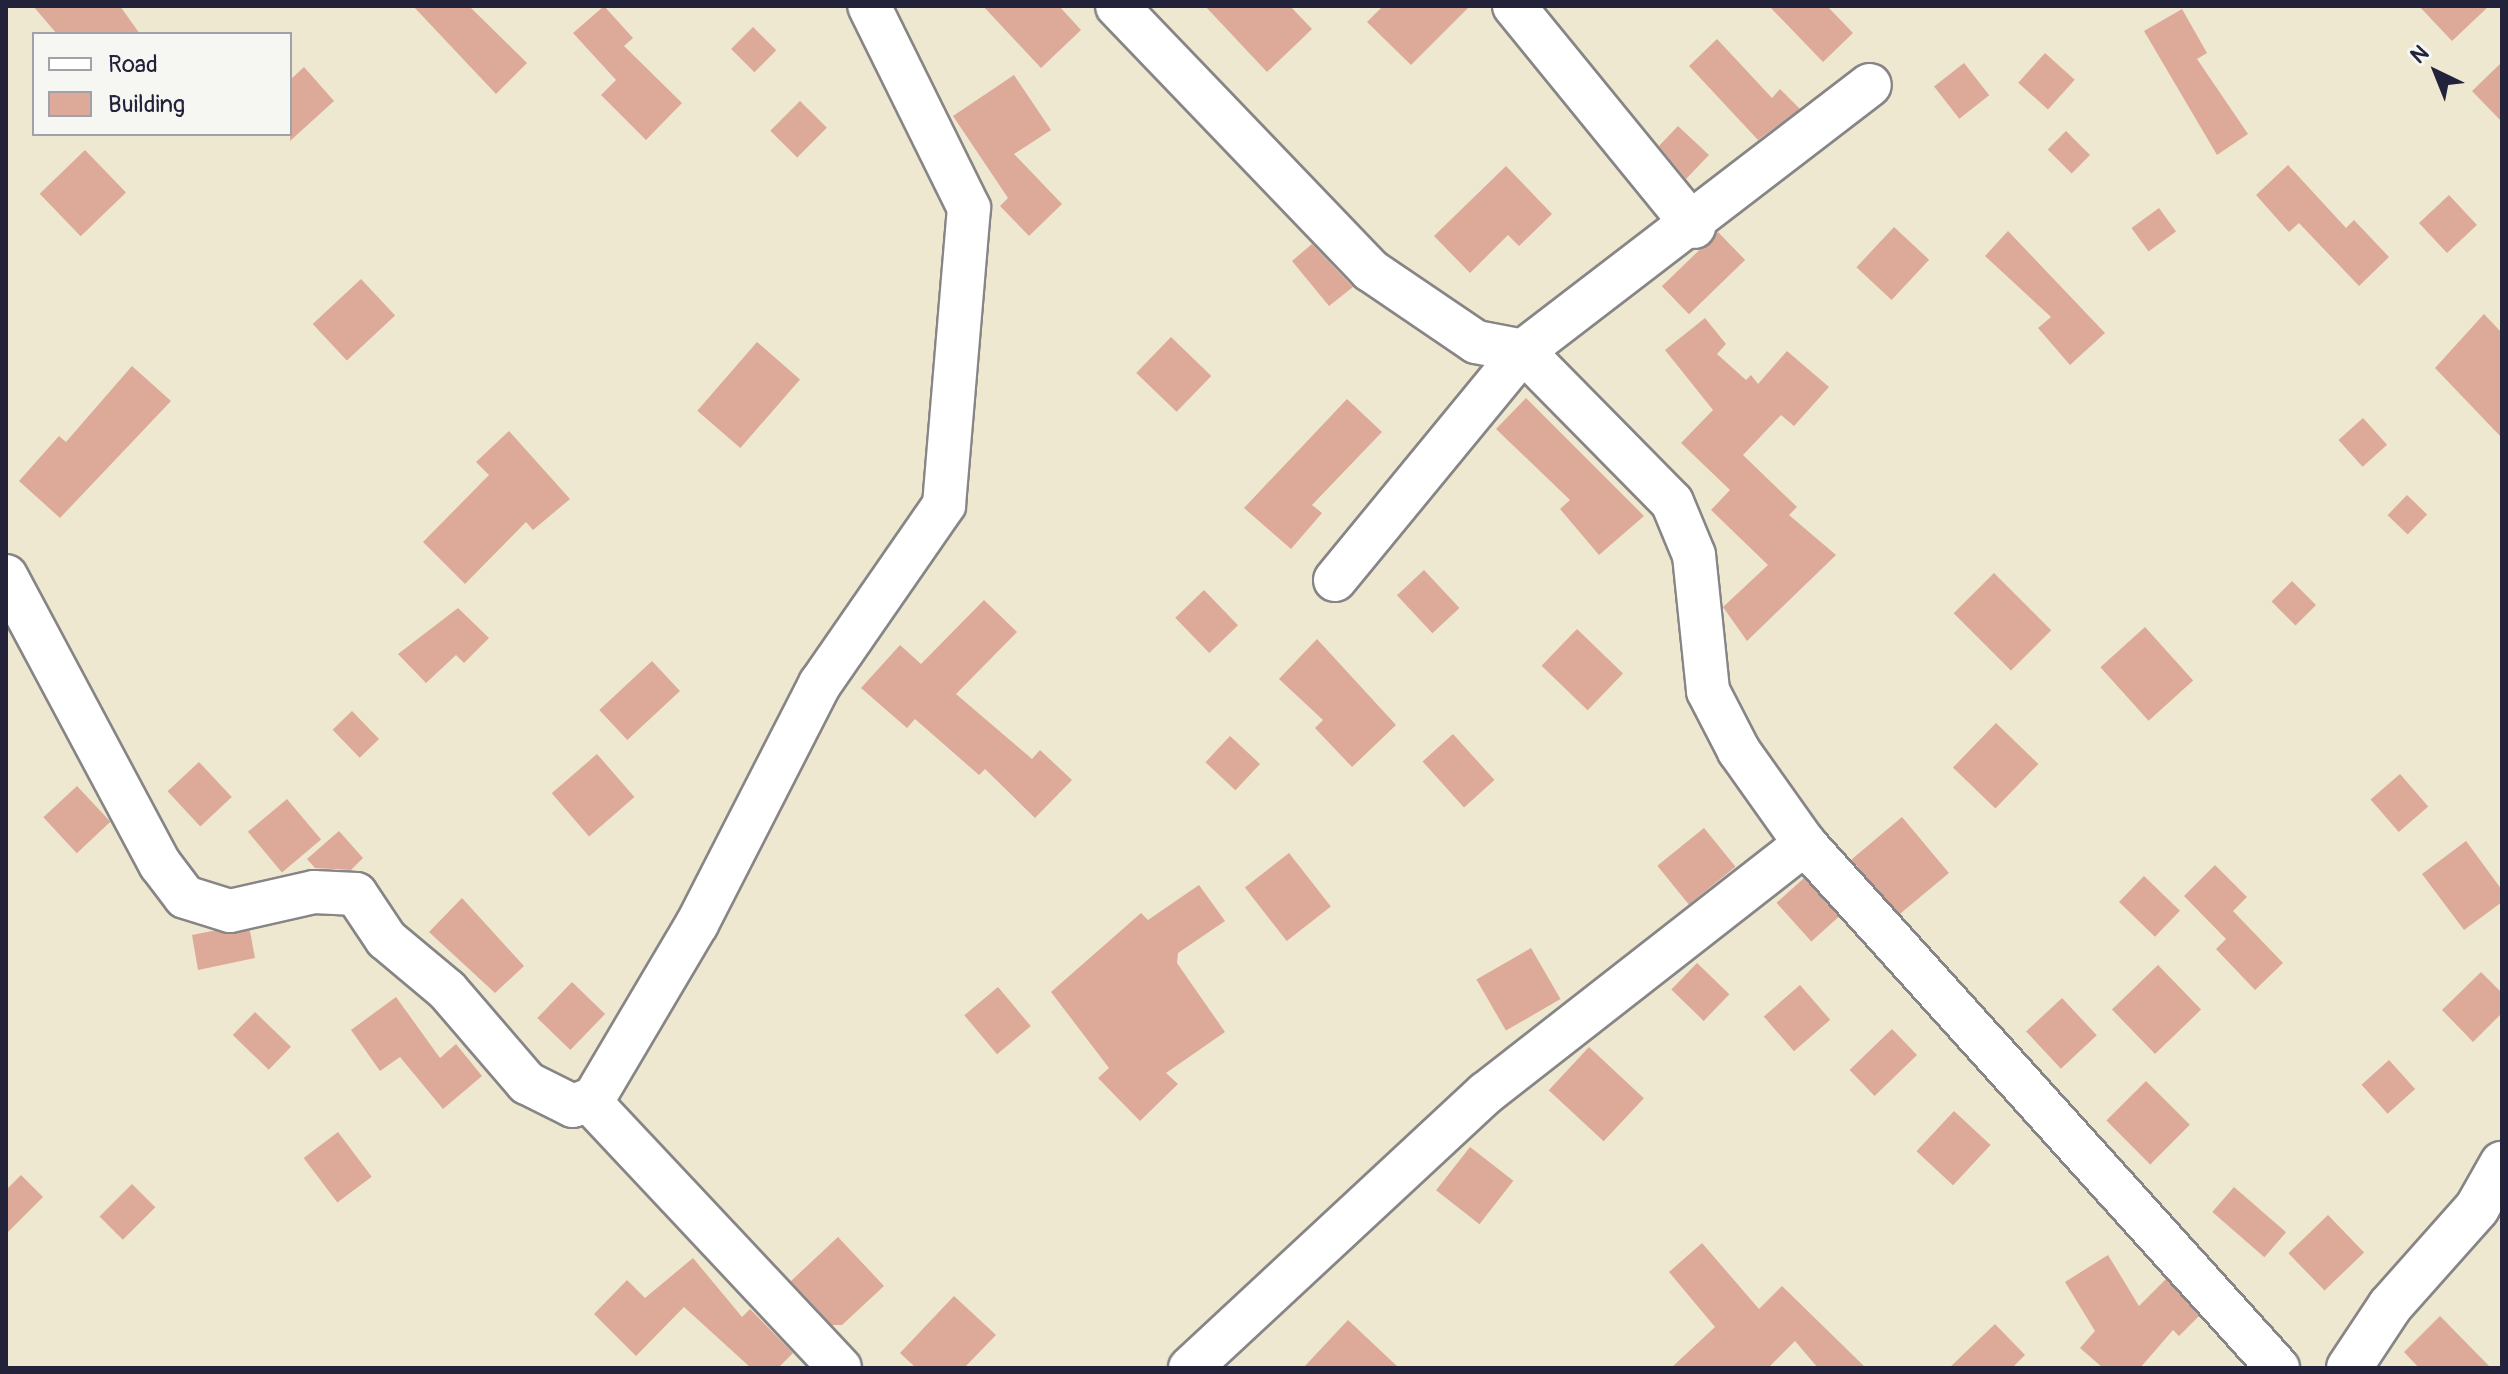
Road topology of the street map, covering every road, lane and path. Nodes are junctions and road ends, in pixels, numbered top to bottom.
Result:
1 (869, 6) edge
2 (1117, 6) edge
3 (1514, 6) edge
4 (1870, 85) dead end
5 (1694, 227) junction
6 (1523, 351) junction
7 (6, 576) edge
8 (1335, 580) dead end
9 (1805, 844) junction
10 (594, 1098) junction
11 (2502, 1164) edge
12 (840, 1368) edge
13 (1190, 1368) edge
14 (2278, 1368) edge
15 (2349, 1368) edge

1 - 10 street
2 - 6 street
3 - 5 street
4 - 5 street
5 - 6 street
6 - 8 street
6 - 9 street
7 - 10 street
9 - 13 street
9 - 14 street
10 - 12 street
11 - 15 main road

